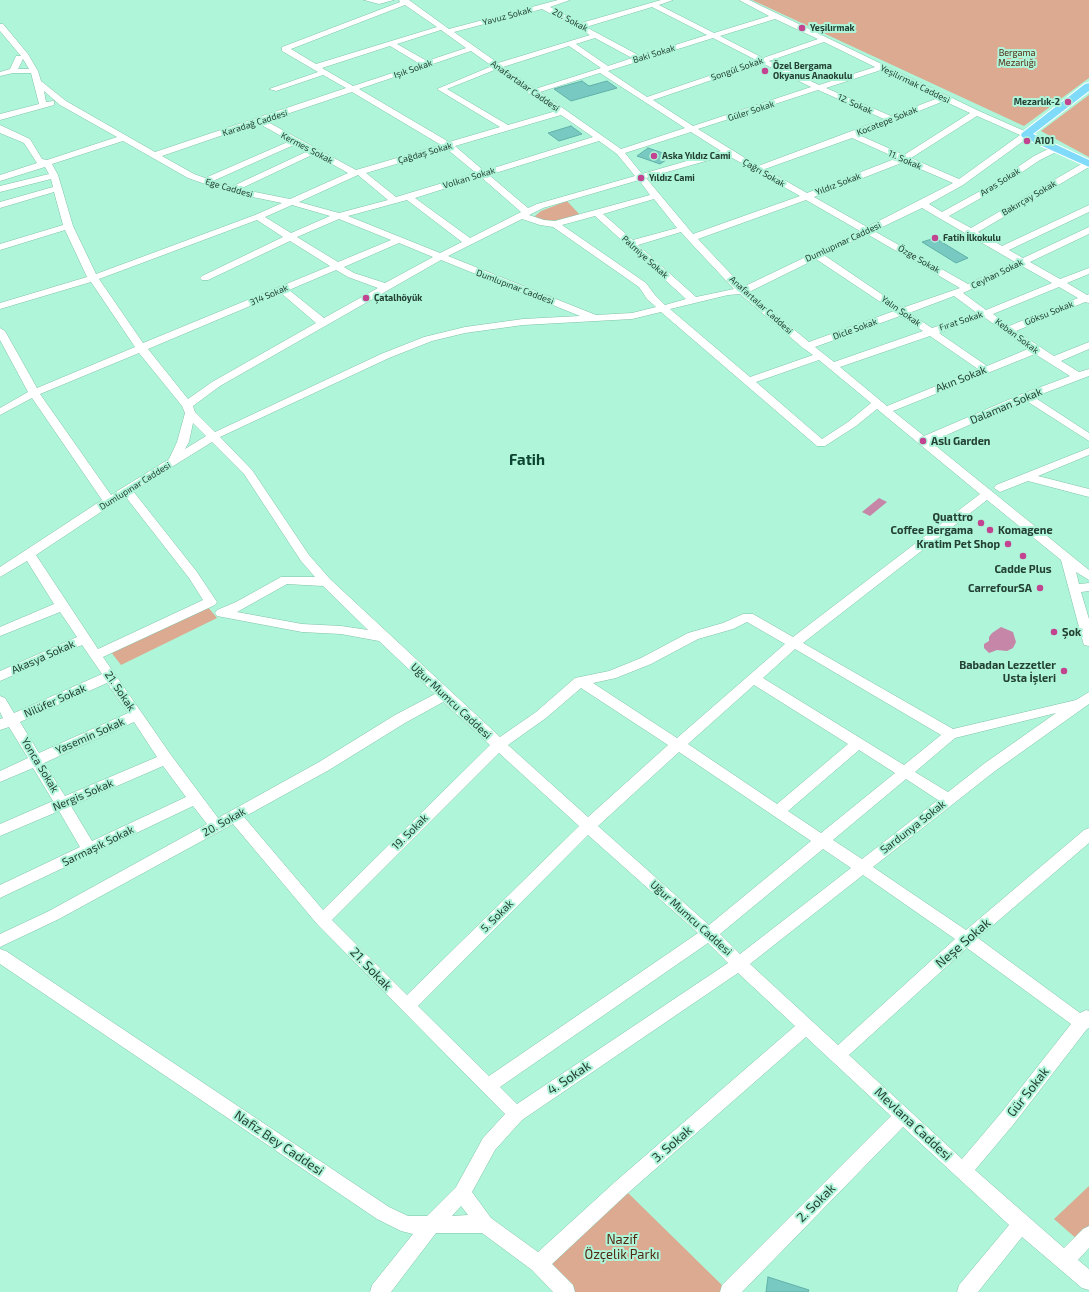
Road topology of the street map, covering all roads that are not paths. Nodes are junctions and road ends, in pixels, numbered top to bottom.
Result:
1 (368, 0) edge
2 (566, 0) edge
3 (669, 0) edge
4 (743, 0) edge
5 (405, 1) edge
6 (389, 4) edge
7 (653, 5) junction
8 (543, 6) junction
9 (776, 16) junction
10 (0, 26) edge
11 (580, 26) junction
12 (444, 30) junction
13 (596, 35) junction
14 (715, 36) junction
15 (826, 39) junction
16 (570, 43) junction
17 (391, 44) junction
18 (471, 49) junction
19 (19, 58) dead end
20 (638, 58) junction
21 (761, 60) junction
22 (426, 64) junction
23 (497, 66) junction
24 (316, 67) junction
25 (882, 68) junction
26 (605, 70) junction
27 (13, 71) junction
28 (34, 71) junction
29 (324, 72) junction
30 (0, 74) edge
31 (37, 82) junction
32 (1089, 86) edge
33 (820, 88) junction
34 (273, 89) dead end
35 (354, 90) junction
36 (532, 92) junction
37 (944, 98) junction
38 (648, 99) junction
39 (63, 103) junction
40 (43, 104) junction
41 (561, 112) junction
42 (976, 113) junction
43 (0, 117) edge
44 (890, 119) junction
45 (260, 121) junction
46 (506, 127) junction
47 (0, 128) edge
48 (695, 129) junction
49 (852, 135) junction
50 (1026, 135) junction
51 (124, 138) junction
52 (599, 138) junction
53 (294, 142) junction
54 (449, 146) junction
55 (1057, 148) junction
56 (314, 151) junction
57 (620, 152) junction
58 (728, 152) junction
59 (155, 155) junction
60 (902, 159) junction
61 (47, 163) junction
62 (1088, 164) edge
63 (758, 169) junction
64 (358, 172) junction
65 (54, 175) junction
66 (482, 175) junction
67 (0, 178) edge
68 (641, 178) junction
69 (205, 181) junction
70 (960, 183) junction
71 (0, 189) edge
72 (57, 189) junction
73 (231, 190) junction
74 (656, 196) junction
75 (408, 197) junction
76 (806, 197) junction
77 (394, 201) junction
78 (291, 202) junction
79 (922, 204) junction
80 (0, 205) edge
81 (1089, 208) edge
82 (524, 213) junction
83 (597, 213) junction
84 (339, 216) junction
85 (942, 216) junction
86 (258, 218) junction
87 (555, 224) junction
88 (68, 226) junction
89 (683, 229) junction
90 (869, 230) junction
91 (1089, 230) edge
92 (971, 232) junction
93 (288, 238) junction
94 (691, 238) junction
95 (397, 241) junction
96 (469, 242) junction
97 (631, 244) junction
98 (0, 247) edge
99 (1002, 250) junction
100 (816, 254) junction
101 (439, 257) junction
102 (1022, 262) junction
103 (337, 266) junction
104 (1089, 271) edge
105 (93, 278) junction
106 (205, 278) dead end
107 (1060, 284) junction
108 (386, 286) junction
109 (968, 288) junction
110 (282, 289) junction
111 (742, 291) junction
112 (956, 293) junction
113 (1088, 298) edge
114 (694, 301) junction
115 (0, 306) edge
116 (664, 309) junction
117 (902, 312) junction
118 (987, 313) junction
119 (596, 318) junction
120 (323, 323) junction
121 (1009, 330) junction
122 (0, 331) edge
123 (930, 332) junction
124 (1089, 345) edge
125 (807, 346) junction
126 (142, 349) junction
127 (1036, 350) junction
128 (820, 356) junction
129 (1052, 361) junction
130 (832, 366) junction
131 (985, 370) junction
132 (1089, 372) edge
133 (1078, 376) junction
134 (749, 381) junction
135 (34, 393) junction
136 (1026, 396) junction
137 (882, 406) junction
138 (189, 409) junction
139 (0, 412) edge
140 (214, 436) junction
141 (1089, 438) edge
142 (923, 441) junction
143 (1089, 451) edge
144 (174, 462) junction
145 (1027, 477) junction
146 (1000, 488) dead end
147 (126, 490) junction
148 (1089, 493) edge
149 (987, 494) junction
150 (109, 501) junction
151 (28, 553) junction
152 (1067, 559) junction
153 (1089, 570) edge
154 (0, 573) edge
155 (1089, 576) edge
156 (326, 582) junction
157 (1089, 587) edge
158 (1074, 589) junction
159 (211, 602) junction
160 (62, 606) junction
161 (222, 614) junction
162 (0, 632) edge
163 (384, 637) junction
164 (85, 639) junction
165 (1089, 642) edge
166 (794, 643) junction
167 (96, 655) junction
168 (0, 676) edge
169 (110, 676) junction
170 (754, 679) junction
171 (580, 681) junction
172 (444, 695) junction
173 (1085, 700) edge
174 (0, 701) edge
175 (136, 715) junction
176 (6, 722) edge
177 (951, 734) junction
178 (858, 744) junction
179 (499, 745) junction
180 (678, 745) junction
181 (166, 759) junction
182 (37, 760) junction
183 (906, 772) junction
184 (0, 777) edge
185 (195, 799) junction
186 (948, 799) junction
187 (63, 803) junction
188 (777, 812) junction
189 (235, 816) junction
190 (216, 826) junction
191 (588, 826) junction
192 (0, 830) edge
193 (1089, 834) edge
194 (820, 841) junction
195 (90, 850) junction
196 (862, 868) junction
197 (0, 892) edge
198 (322, 920) junction
199 (709, 934) junction
200 (966, 939) junction
201 (0, 941) edge
202 (0, 956) edge
203 (740, 963) junction
204 (407, 1006) junction
205 (1086, 1019) edge
206 (807, 1026) junction
207 (838, 1054) junction
208 (488, 1086) junction
209 (516, 1114) junction
210 (903, 1115) junction
211 (964, 1170) junction
212 (462, 1194) junction
213 (485, 1224) junction
214 (1022, 1224) junction
215 (431, 1226) junction
216 (1089, 1235) edge
217 (1065, 1261) junction
218 (539, 1264) junction
219 (1089, 1281) edge
220 (562, 1290) edge
221 (379, 1292) edge
222 (729, 1292) edge
223 (966, 1292) edge

1 - 6 street
2 - 8 street, Yavuz Sokak
3 - 7 street
4 - 9 street, Yeşilırmak Caddesi
5 - 6 street
5 - 12 street, Anafartalar Caddesi
6 - 24 street
7 - 11 street
7 - 14 street, 12. Sokak
8 - 11 street, 20. Sokak
8 - 12 street, Yavuz Sokak
9 - 14 street, Baki Sokak
9 - 15 street, Yeşilırmak Caddesi
10 - 28 street
11 - 13 street, 20. Sokak
12 - 17 street, Yavuz Sokak
12 - 18 street, Anafartalar Caddesi
13 - 16 street
13 - 20 street, 20. Sokak
14 - 20 street, Baki Sokak
14 - 21 street, 12. Sokak
15 - 21 street, Songül Sokak
15 - 25 street, Yeşilırmak Caddesi
16 - 23 street
16 - 26 street, Çağrı Sokak
17 - 22 street
17 - 24 street, Yavuz Sokak
18 - 22 street, Işık Sokak
18 - 23 street, Anafartalar Caddesi
19 - 27 street
20 - 26 street, Baki Sokak
21 - 33 street, 12. Sokak
21 - 38 street, Songül Sokak
22 - 35 street, Işık Sokak
23 - 36 street, Anafartalar Caddesi
23 - 46 street
24 - 29 street
25 - 33 street, Güler Sokak
25 - 37 street, Yeşilırmak Caddesi
26 - 36 street, Baki Sokak
26 - 38 street, Çağrı Sokak
27 - 28 street
27 - 30 street
28 - 31 street
29 - 34 street
29 - 35 street
31 - 39 street, Ege Caddesi
31 - 40 street
32 - 50 main road, Dumlupınar Caddesi
33 - 44 street, 12. Sokak
33 - 48 street, Güler Sokak
35 - 45 street, Karadağ Caddesi
35 - 54 street
36 - 41 street, Anafartalar Caddesi
37 - 42 street, Yeşilırmak Caddesi
37 - 44 street, Kocatepe Sokak
38 - 48 street, Çağrı Sokak
39 - 40 street
39 - 51 street, Ege Caddesi
40 - 43 street
41 - 46 street, Çağdaş Sokak
41 - 52 street, Anafartalar Caddesi
42 - 50 street, Yeşilırmak Caddesi
42 - 60 street, Yıldız Sokak
44 - 49 street, Kocatepe Sokak
45 - 53 street, Kermes Sokak
45 - 59 street, Karadağ Caddesi
46 - 54 street, Çağdaş Sokak
47 - 61 street
48 - 57 street, Güler Sokak
48 - 58 street, Çağrı Sokak
49 - 60 street, 11. Sokak
49 - 63 street, Kocatepe Sokak
50 - 55 main road, Yeşilırmak Caddesi
50 - 70 street, Dumlupınar Caddesi
51 - 59 street, Ege Caddesi
51 - 61 street
52 - 57 street, Anafartalar Caddesi
52 - 66 street, Volkan Sokak
53 - 56 street, Kermes Sokak
53 - 69 street
54 - 64 street, Çağdaş Sokak
54 - 66 street
55 - 62 main road, Yeşilırmak Caddesi
55 - 85 street, Aras Sokak
56 - 64 street, Kermes Sokak
56 - 73 street
57 - 68 street, Anafartalar Caddesi
58 - 63 street, Çağrı Sokak
58 - 68 street
59 - 69 street, Ege Caddesi
60 - 70 street, 11. Sokak
60 - 76 street, Yıldız Sokak
61 - 65 street, Uğur Mumcu Caddesi
61 - 67 street
62 - 92 street, Bakırçay Sokak
63 - 76 street, Çağrı Sokak
64 - 77 street, Kermes Sokak
64 - 78 street, Çağdaş Sokak
65 - 71 street
65 - 72 street, Uğur Mumcu Caddesi
66 - 75 street, Volkan Sokak
66 - 82 street
68 - 74 street, Anafartalar Caddesi
68 - 82 street
69 - 73 street, Ege Caddesi
70 - 79 street, Dumlupınar Caddesi
72 - 80 street
72 - 88 street, Uğur Mumcu Caddesi
73 - 78 street, Ege Caddesi
74 - 83 street
74 - 89 street, Anafartalar Caddesi
75 - 77 street, Volkan Sokak
75 - 96 street
76 - 90 street, Çağrı Sokak
76 - 94 street, Yıldız Sokak
77 - 84 street, Volkan Sokak
78 - 84 street, Ege Caddesi
78 - 86 street, Çağdaş Sokak
79 - 85 street
79 - 90 street, Dumlupınar Caddesi
81 - 99 street
82 - 87 street
82 - 96 street
83 - 87 street
83 - 97 street, Palmiye Sokak
84 - 93 street, Volkan Sokak
84 - 95 street, Ege Caddesi
85 - 92 street
86 - 93 street
86 - 105 street, Çağdaş Sokak
87 - 116 street
88 - 98 street
88 - 105 street, Uğur Mumcu Caddesi
89 - 94 street, Anafartalar Caddesi
89 - 97 street
90 - 100 street, Dumlupınar Caddesi
90 - 109 street, Özge Sokak
91 - 102 street, Ceyhan Sokak
92 - 99 street
93 - 103 street
93 - 106 street, Volkan Sokak
94 - 111 street, Anafartalar Caddesi
95 - 101 street, Ege Caddesi
95 - 103 street, 314 Sokak
96 - 101 street
97 - 114 street, Palmiye Sokak
99 - 102 street
100 - 111 street, Dumlupınar Caddesi
100 - 117 street, Yalın Sokak
101 - 108 street
101 - 119 street, Dumlupınar Caddesi
102 - 107 street
102 - 109 street, Ceyhan Sokak
103 - 108 street
103 - 110 street, 314 Sokak
104 - 107 street, Fırat Sokak
105 - 115 street, Çağdaş Sokak
105 - 126 street, Uğur Mumcu Caddesi
107 - 113 street
107 - 118 street, Fırat Sokak
108 - 120 street
109 - 112 street, Ceyhan Sokak
110 - 120 street
110 - 126 street, 314 Sokak
111 - 114 street, Dumlupınar Caddesi
111 - 125 street, Anafartalar Caddesi
112 - 117 street, Ceyhan Sokak
112 - 118 street, Keban Sokak
113 - 121 street, Göksu Sokak
114 - 116 street, Dumlupınar Caddesi
116 - 119 street, Dumlupınar Caddesi
116 - 134 street
117 - 123 street, Yalın Sokak
117 - 125 street, Dicle Sokak
118 - 121 street, Keban Sokak
118 - 123 street, Fırat Sokak
119 - 140 street
120 - 138 street
121 - 127 street, Keban Sokak
122 - 135 street
123 - 130 street, Fırat Sokak
123 - 131 street, Yalın Sokak
124 - 129 street
125 - 128 street, Anafartalar Caddesi
126 - 135 street, 314 Sokak
126 - 138 street, Uğur Mumcu Caddesi
127 - 129 street, Keban Sokak
127 - 131 street, Akın Sokak
128 - 130 street, Anafartalar Caddesi
128 - 134 street
129 - 133 street, Keban Sokak
130 - 137 street, Anafartalar Caddesi
131 - 137 street, Akın Sokak
132 - 133 street, Dalaman Sokak
133 - 136 street, Dalaman Sokak
134 - 137 street, Akın Sokak
135 - 139 street, 314 Sokak
135 - 150 street
136 - 141 street
136 - 142 street, Dalaman Sokak
137 - 142 street, Anafartalar Caddesi
138 - 140 street, Uğur Mumcu Caddesi
138 - 144 street, Dumlupınar Caddesi
140 - 144 street
140 - 156 street, Uğur Mumcu Caddesi
142 - 149 street, Anafartalar Caddesi
143 - 145 street
144 - 147 street, Dumlupınar Caddesi
145 - 146 street
145 - 148 street
147 - 150 street, Dumlupınar Caddesi
147 - 159 street
149 - 152 street, Anafartalar Caddesi
149 - 166 street, 5. Sokak
150 - 151 street, Dumlupınar Caddesi
151 - 154 street, Dumlupınar Caddesi
151 - 160 street, 21. Sokak
152 - 153 street
152 - 155 street, Anafartalar Caddesi
152 - 158 street
156 - 161 street
156 - 163 street, Uğur Mumcu Caddesi
157 - 158 street
158 - 165 street
159 - 161 street
159 - 167 street
160 - 162 street
160 - 164 street, 21. Sokak
161 - 163 street
163 - 172 street, Uğur Mumcu Caddesi
164 - 167 street, 21. Sokak
164 - 168 street, Akasya Sokak
166 - 170 street, 5. Sokak
166 - 171 street
166 - 177 street
167 - 169 street, 21. Sokak
169 - 175 street, 21. Sokak
169 - 176 street, Nilüfer Sokak
170 - 178 street
170 - 180 street, 5. Sokak
171 - 179 street, 19. Sokak
171 - 180 street
172 - 179 street, Uğur Mumcu Caddesi
172 - 189 street, 20. Sokak
173 - 177 street
173 - 186 street, Sardunya Sokak
174 - 176 street, Yonca Sokak
175 - 181 street, 21. Sokak
175 - 182 street, Yasemin Sokak
176 - 182 street, Yonca Sokak
177 - 183 street
178 - 183 street
178 - 188 street
179 - 191 street, Uğur Mumcu Caddesi
179 - 198 street, 19. Sokak
180 - 188 street
180 - 191 street, 5. Sokak
181 - 185 street, 21. Sokak
181 - 187 street, Nergis Sokak
182 - 184 street, Yasemin Sokak
182 - 187 street, Yonca Sokak
183 - 186 street
183 - 194 street
185 - 190 street, 21. Sokak
185 - 195 street, Sarmaşık Sokak
186 - 196 street, Sardunya Sokak
187 - 192 street, Nergis Sokak
187 - 195 street, Yonca Sokak
188 - 194 street
189 - 190 street, 20. Sokak
189 - 198 street, 21. Sokak
190 - 201 street, 20. Sokak
191 - 199 street, Uğur Mumcu Caddesi
191 - 204 street, 5. Sokak
193 - 200 street, Neşe Sokak
194 - 196 street
194 - 199 street
195 - 197 street, Sarmaşık Sokak
196 - 200 street
196 - 203 street, Sardunya Sokak
198 - 204 street, 21. Sokak
199 - 203 street, Uğur Mumcu Caddesi
199 - 208 street
200 - 205 street
200 - 207 street, Neşe Sokak
202 - 215 street, Nafiz Bey Caddesi
203 - 206 street, Mevlana Caddesi
203 - 209 street, 4. Sokak
204 - 208 street, 21. Sokak
205 - 211 street, Gür Sokak
206 - 207 street, Mevlana Caddesi
206 - 218 street, 3. Sokak
207 - 210 street, Mevlana Caddesi
208 - 209 street, 21. Sokak
209 - 212 street, 4. Sokak
210 - 211 street, Mevlana Caddesi
210 - 222 street, 2. Sokak
211 - 214 street, Mevlana Caddesi
212 - 213 street
212 - 215 street, 4. Sokak
213 - 215 street, Nafiz Bey Caddesi
213 - 218 street
214 - 217 street, Mevlana Caddesi
214 - 223 street
215 - 221 street, 4. Sokak
216 - 217 street
217 - 219 street, Mevlana Caddesi
218 - 220 street

